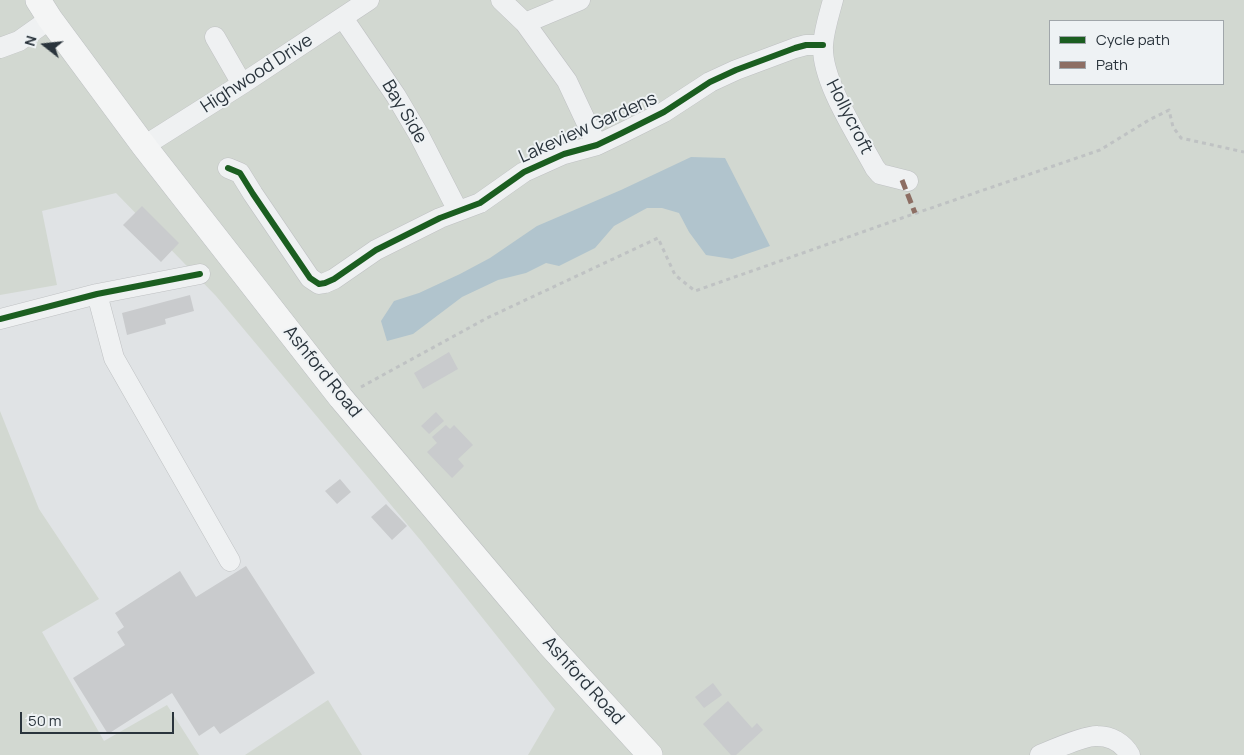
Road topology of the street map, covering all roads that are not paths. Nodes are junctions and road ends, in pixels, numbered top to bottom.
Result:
1 (369, 0) edge
2 (501, 0) edge
3 (580, 0) edge
4 (833, 0) edge
5 (44, 10) edge
6 (343, 18) junction
7 (525, 23) junction
8 (215, 37) dead end
9 (823, 45) junction
10 (0, 48) edge
11 (242, 84) junction
12 (597, 145) junction
13 (144, 146) junction
14 (228, 168) dead end
15 (908, 181) dead end
16 (458, 211) junction
17 (200, 274) dead end
18 (97, 294) junction
19 (0, 319) edge
20 (230, 561) dead end
21 (650, 755) edge
22 (1040, 755) edge
23 (1130, 755) edge

1 - 6 street, Highwood Drive
2 - 7 street
3 - 7 street
4 - 9 street, Hollycroft
5 - 10 street, Ashford Road
5 - 13 main road, Ashford Road
6 - 11 street, Highwood Drive
6 - 16 street, Bay Side
7 - 12 street
8 - 11 street
9 - 12 street, Lakeview Gardens
9 - 15 street, Hollycroft
11 - 13 street, Highwood Drive
12 - 16 street, Lakeview Gardens
13 - 21 main road, Ashford Road
14 - 16 street, Lakeview Gardens
17 - 18 street
18 - 19 street
18 - 20 street
22 - 23 street

